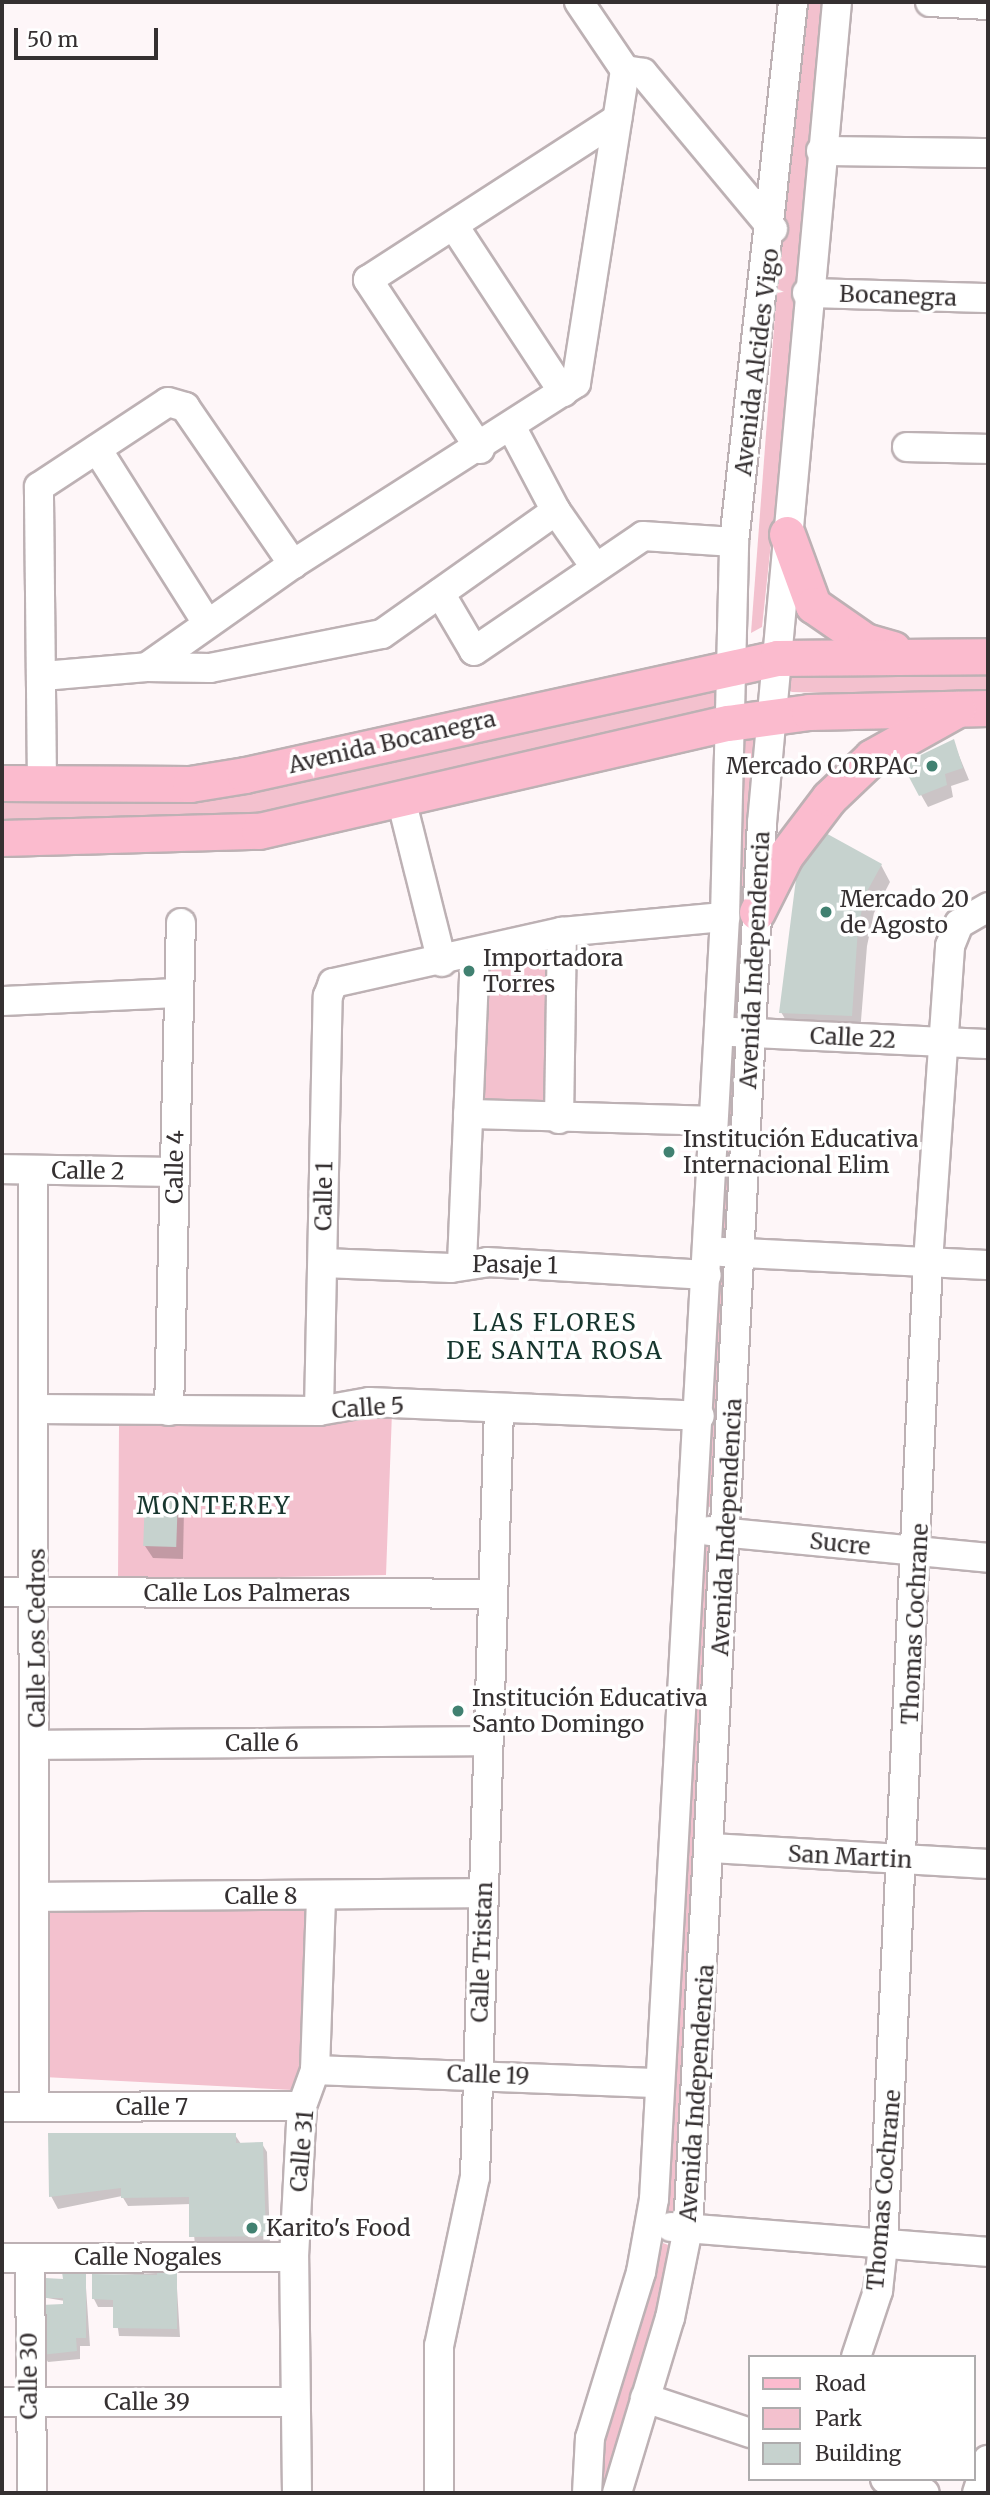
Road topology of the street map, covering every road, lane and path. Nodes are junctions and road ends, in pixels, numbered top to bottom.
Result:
1 (579, 2) edge
2 (793, 2) edge
3 (837, 2) edge
4 (930, 2) edge
5 (988, 5) edge
6 (625, 69) junction
7 (617, 119) junction
8 (821, 151) junction
9 (988, 153) edge
10 (454, 226) junction
11 (774, 229) junction
12 (807, 293) junction
13 (988, 299) edge
14 (563, 393) junction
15 (512, 428) junction
16 (908, 447) dead end
17 (97, 449) junction
18 (480, 449) junction
19 (988, 449) edge
20 (556, 510) junction
21 (787, 534) junction
22 (734, 542) junction
23 (293, 564) junction
24 (595, 566) junction
25 (440, 593) junction
26 (207, 623) junction
27 (916, 656) junction
28 (988, 656) edge
29 (776, 658) junction
30 (730, 665) junction
31 (146, 667) junction
32 (43, 676) junction
33 (973, 708) edge
34 (771, 718) junction
35 (728, 723) junction
36 (2, 783) edge
37 (42, 784) junction
38 (401, 799) junction
39 (2, 838) edge
40 (988, 907) edge
41 (741, 915) junction
42 (181, 923) dead end
43 (562, 932) junction
44 (475, 954) junction
45 (442, 962) junction
46 (179, 993) junction
47 (2, 1001) edge
48 (718, 1031) junction
49 (751, 1032) junction
50 (941, 1043) junction
51 (988, 1044) edge
52 (468, 1114) junction
53 (559, 1119) junction
54 (713, 1121) junction
55 (2, 1169) edge
56 (33, 1170) junction
57 (175, 1172) junction
58 (741, 1253) junction
59 (928, 1262) junction
60 (323, 1263) junction
61 (462, 1263) junction
62 (708, 1263) junction
63 (988, 1265) edge
64 (499, 1408) junction
65 (36, 1409) junction
66 (169, 1411) junction
67 (320, 1411) junction
68 (700, 1416) junction
69 (692, 1530) junction
70 (727, 1531) junction
71 (919, 1553) junction
72 (988, 1558) edge
73 (2, 1592) edge
74 (37, 1592) junction
75 (493, 1594) junction
76 (487, 1741) junction
77 (37, 1745) junction
78 (712, 1848) junction
79 (904, 1860) junction
80 (988, 1864) edge
81 (484, 1893) junction
82 (321, 1895) junction
83 (37, 1897) junction
84 (315, 2070) junction
85 (478, 2074) junction
86 (660, 2083) junction
87 (302, 2106) junction
88 (2, 2107) edge
89 (34, 2107) junction
90 (650, 2226) junction
91 (688, 2229) junction
92 (883, 2245) junction
93 (988, 2252) edge
94 (294, 2257) junction
95 (2, 2258) edge
96 (30, 2258) junction
97 (857, 2355) edge
98 (645, 2398) junction
99 (14, 2402) edge
100 (293, 2402) junction
101 (748, 2432) edge
102 (988, 2460) edge
103 (891, 2481) edge
104 (32, 2493) edge
105 (297, 2493) edge
106 (439, 2493) edge
107 (587, 2493) edge
108 (617, 2493) edge
109 (925, 2493) edge
110 (977, 2493) edge

1 - 6 street
2 - 11 street, Avenida Alcides Vigo
3 - 8 street, Avenida Alcides Vigo
4 - 5 street
6 - 7 street
6 - 11 street
7 - 10 street
7 - 14 street
8 - 9 street
8 - 12 street, Avenida Alcides Vigo
10 - 14 street
10 - 18 street
11 - 22 street, Avenida Alcides Vigo
12 - 13 street, Bocanegra
12 - 21 street, Avenida Alcides Vigo
14 - 15 street
15 - 18 street
15 - 20 street
16 - 19 street
17 - 23 street
17 - 26 street
17 - 32 street
18 - 23 street
20 - 24 street
20 - 25 street
21 - 27 main road
21 - 29 street, Avenida Alcides Vigo
22 - 24 street
22 - 30 street, Avenida Alcides Vigo
23 - 26 street
24 - 25 street
25 - 31 street
26 - 31 street
27 - 28 main road, Avenida Bocanegra
27 - 29 main road, Avenida Bocanegra
29 - 30 main road, Avenida Bocanegra
29 - 34 street, Avenida Alcides Vigo
30 - 35 street, Avenida Alcides Vigo
30 - 37 main road, Avenida Bocanegra
31 - 32 street
32 - 37 street
33 - 34 main road
33 - 41 main road
34 - 35 main road
34 - 41 street, Avenida Independencia
35 - 38 main road
35 - 41 street, Avenida Independencia
36 - 37 main road, Avenida Bocanegra
38 - 39 main road
38 - 45 street
40 - 50 street, Thomas Cochrane
41 - 43 street
41 - 48 street, Avenida Independencia
41 - 49 street, Avenida Independencia
42 - 46 street, Calle 4
43 - 44 street
43 - 53 street
44 - 45 street
44 - 52 street
45 - 60 street, Calle 1
46 - 47 street
46 - 57 street, Calle 4
48 - 49 street, Calle 22
48 - 54 street, Avenida Independencia
49 - 50 street, Calle 22
49 - 58 street, Avenida Independencia
50 - 51 street, Calle 22
50 - 59 street, Thomas Cochrane
52 - 53 street
52 - 61 street
53 - 54 street
54 - 62 street, Avenida Independencia
55 - 56 street, Calle 2
56 - 57 street, Calle 2
56 - 65 street, Calle Los Cedros
57 - 66 street, Calle 4
58 - 59 street, Pasaje 1
58 - 62 street, Pasaje 1
58 - 70 street, Avenida Independencia
59 - 63 street, Pasaje 1
59 - 71 street, Thomas Cochrane
60 - 61 street, Pasaje 1
60 - 67 street, Calle 1
61 - 62 street, Pasaje 1
62 - 68 street, Avenida Independencia
64 - 67 street, Calle 5
64 - 68 street, Calle 5
64 - 75 street, Calle Tristan
65 - 66 street, Calle 5
65 - 74 street, Calle Los Cedros
66 - 67 street, Calle 5
68 - 69 street, Avenida Independencia
69 - 70 street, Sucre
69 - 86 street, Avenida Independencia
70 - 71 street, Sucre
70 - 78 street, Avenida Independencia
71 - 72 street, Sucre
71 - 79 street, Thomas Cochrane
73 - 74 street, Calle Los Palmeras
74 - 75 street, Calle Los Palmeras
74 - 77 street, Calle Los Cedros
75 - 76 street, Calle Tristan
76 - 77 street, Calle 6
76 - 81 street, Calle Tristan
77 - 83 street, Calle Los Cedros
78 - 79 street, San Martin
78 - 91 street, Avenida Independencia
79 - 80 street, San Martin
79 - 92 street, Thomas Cochrane
81 - 82 street, Calle 8
81 - 85 street, Calle Tristan
82 - 83 street, Calle 8
82 - 84 street, Calle 31
83 - 89 street, Calle Los Cedros
84 - 85 street, Calle 19
84 - 87 street, Calle 31
85 - 86 street, Calle 19
85 - 106 street, Calle Tristan
86 - 90 street, Avenida Independencia
87 - 89 street, Calle 7
87 - 94 street, Calle 31
88 - 89 street, Calle 7
90 - 91 street
90 - 107 street, Avenida Independencia
91 - 92 street
91 - 98 street, Avenida Independencia
92 - 93 street
92 - 97 street, Thomas Cochrane
94 - 96 street, Calle Nogales
94 - 100 street, Calle 31
95 - 96 street, Calle Nogales
96 - 99 street, Calle 30
98 - 101 street
98 - 108 street, Avenida Independencia
99 - 100 street, Calle 39
99 - 104 street, Calle 30
100 - 105 street, Calle 31
102 - 110 street
103 - 109 street

